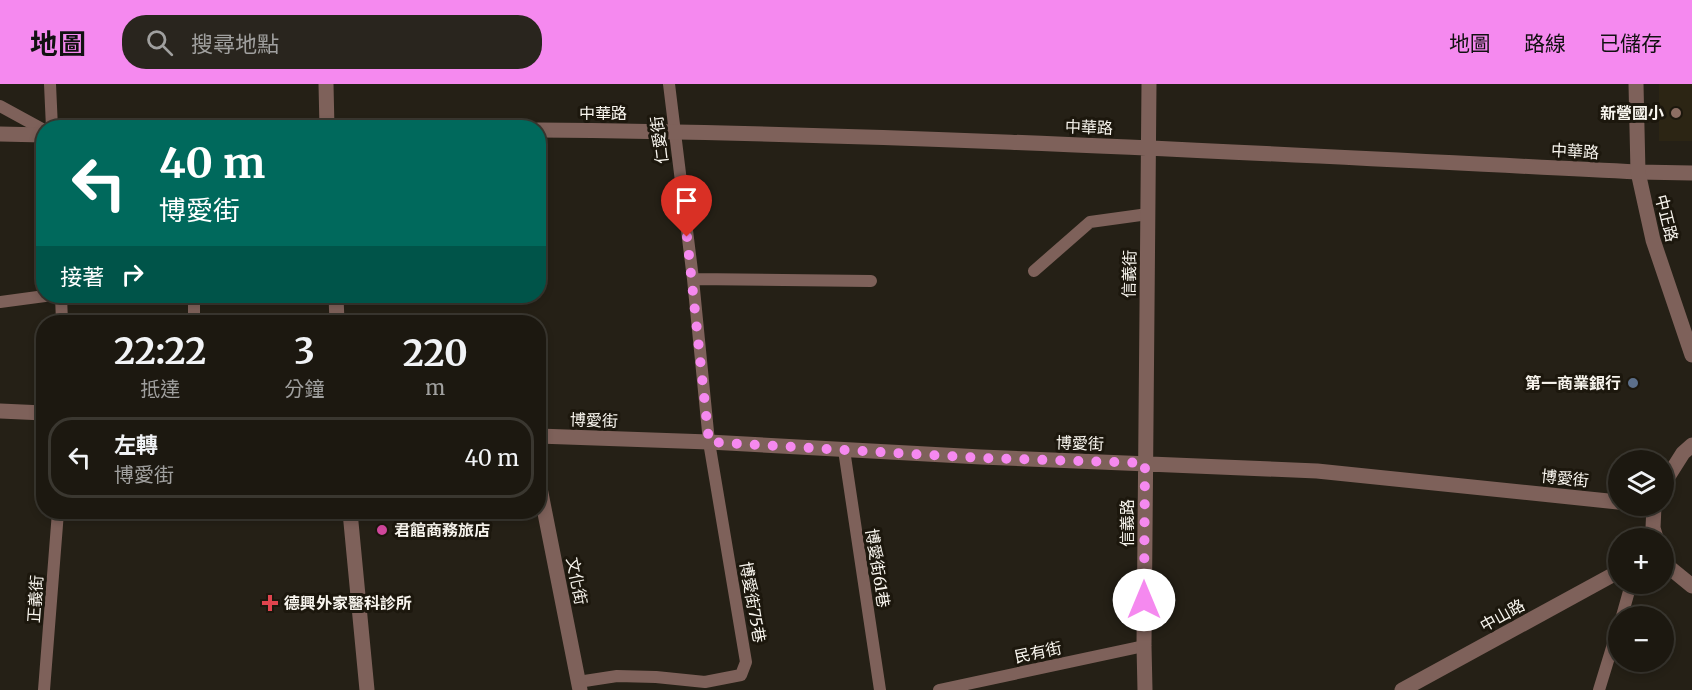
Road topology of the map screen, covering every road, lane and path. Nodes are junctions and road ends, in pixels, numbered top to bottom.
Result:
1 (50, 84) edge
2 (326, 84) edge
3 (669, 84) edge
4 (1149, 84) edge
5 (1636, 84) edge
6 (0, 106) edge
7 (52, 120) edge
8 (327, 120) edge
9 (36, 126) edge
10 (546, 130) edge
11 (674, 131) junction
12 (0, 134) edge
13 (36, 135) edge
14 (1148, 147) junction
15 (1638, 172) junction
16 (1692, 173) edge
17 (1148, 214) junction
18 (1034, 271) dead end
19 (693, 279) junction
20 (871, 281) dead end
21 (36, 297) edge
22 (0, 302) edge
23 (1692, 355) edge
24 (0, 411) edge
25 (36, 413) edge
26 (546, 436) edge
27 (709, 442) junction
28 (1692, 446) edge
29 (844, 450) junction
30 (1145, 463) junction
31 (1674, 467) edge
32 (1608, 501) edge
33 (57, 519) edge
34 (351, 519) edge
35 (546, 519) edge
36 (1674, 571) edge
37 (1608, 578) edge
38 (1692, 586) edge
39 (1144, 646) junction
40 (1608, 661) edge
41 (579, 686) edge
42 (706, 686) edge
43 (44, 690) edge
44 (367, 690) edge
45 (880, 690) edge
46 (939, 690) edge
47 (1145, 690) edge
48 (1402, 690) edge
49 (1599, 690) edge

1 - 7 lane
2 - 8 street
3 - 11 lane, 仁愛街
4 - 14 street, 信義街
5 - 15 street, 中正路
6 - 9 lane
10 - 11 street, 中華路
11 - 14 street, 中華路
11 - 19 lane, 仁愛街
12 - 13 street
14 - 15 street, 中華路
14 - 17 street, 信義街
15 - 16 street, 中華路
15 - 23 street, 中正路
17 - 18 lane
17 - 30 street, 信義街
19 - 20 lane
19 - 27 lane, 仁愛街
21 - 22 lane
24 - 25 street
26 - 27 street, 博愛街
27 - 29 street, 博愛街
27 - 42 lane, 博愛街75巷
28 - 31 street
29 - 30 street, 博愛街
29 - 45 lane, 博愛街61巷
30 - 32 street, 博愛街
30 - 39 street, 信義路
33 - 43 lane, 正義街
34 - 44 street
35 - 41 street, 文化街
36 - 38 street
37 - 48 street, 中山路
39 - 46 lane, 民有街
39 - 47 street, 信義路
40 - 49 lane
41 - 42 lane, 博愛街75巷

